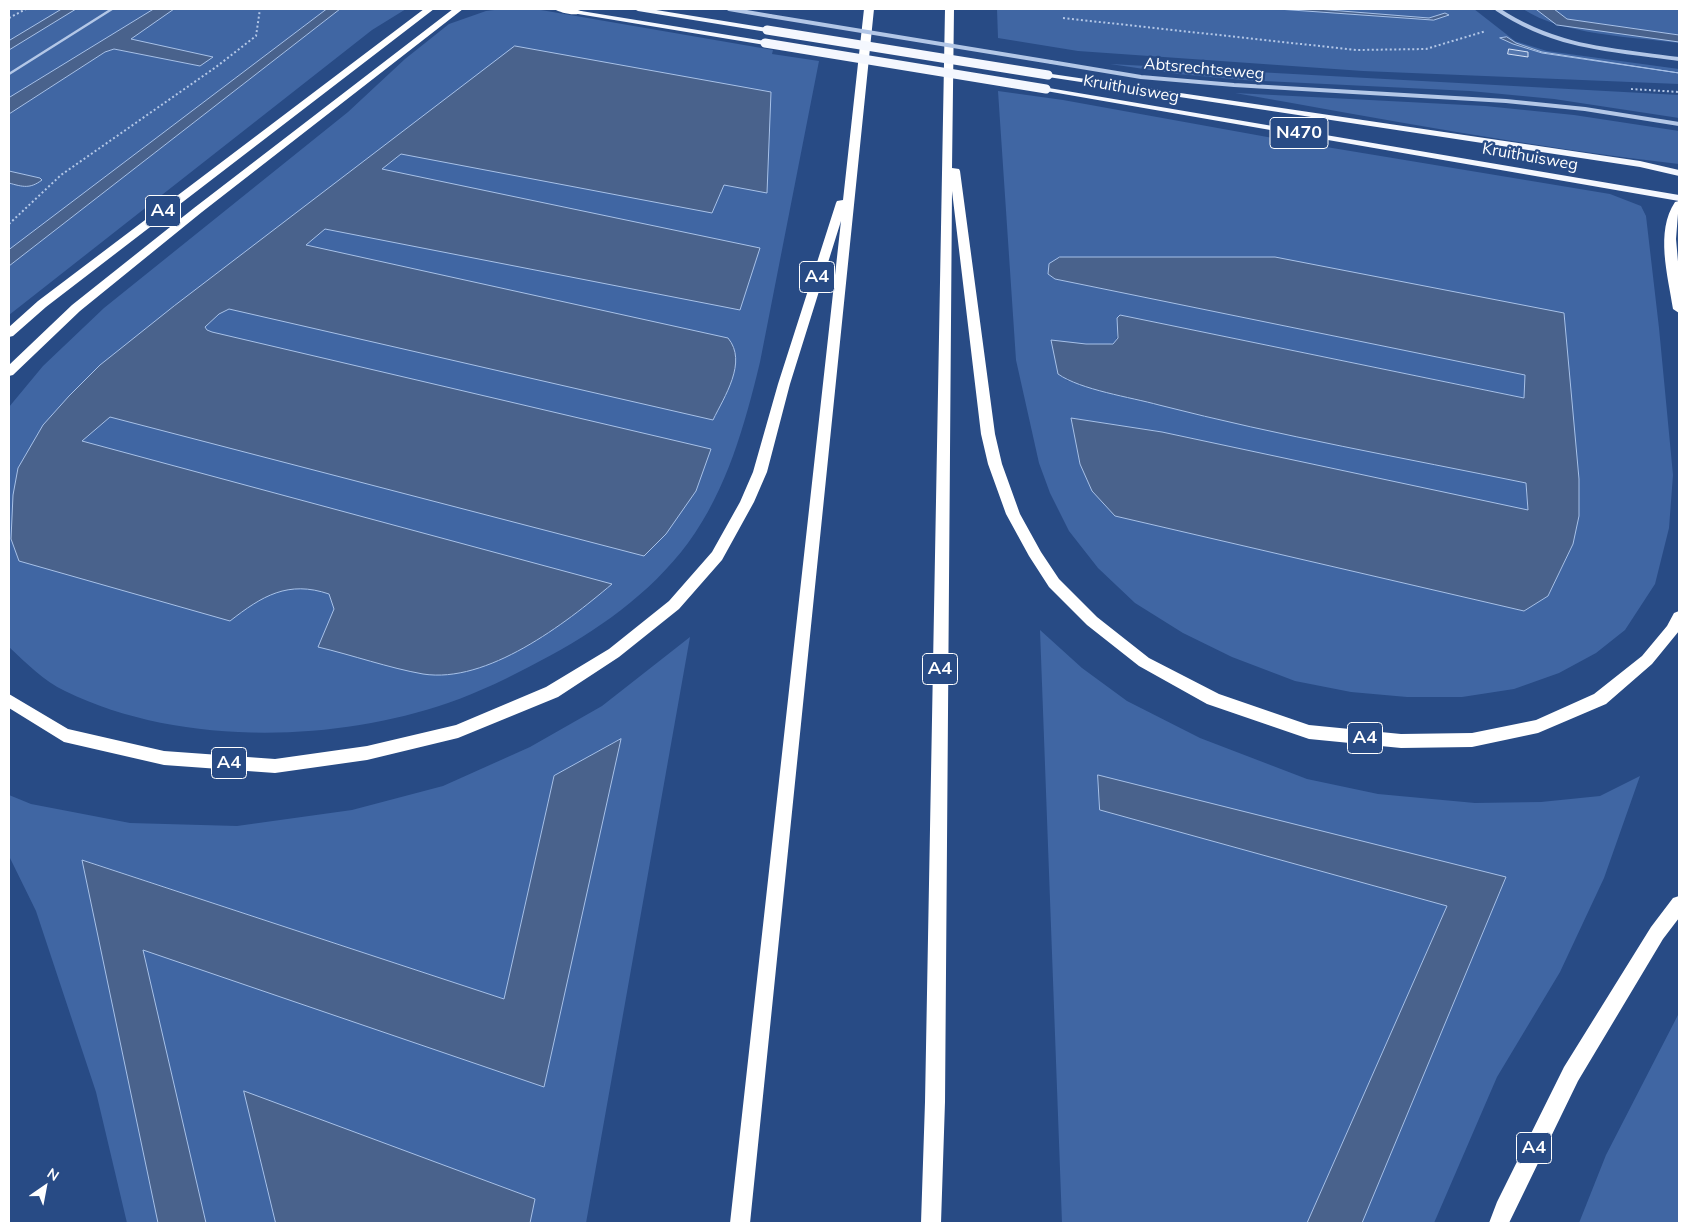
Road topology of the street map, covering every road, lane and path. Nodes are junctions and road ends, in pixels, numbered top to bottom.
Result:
1 (26, 9) edge
2 (112, 9) edge
3 (260, 9) edge
4 (429, 9) edge
5 (458, 9) edge
6 (559, 9) edge
7 (638, 9) edge
8 (730, 9) edge
9 (869, 9) edge
10 (949, 9) edge
11 (1497, 9) edge
12 (578, 12) joint
13 (9, 18) edge
14 (1063, 18) dead end
15 (1524, 26) junction
16 (1679, 59) edge
17 (9, 74) edge
18 (948, 115) junction
19 (1679, 124) edge
20 (851, 170) junction
21 (1679, 173) edge
22 (1679, 198) edge
23 (1679, 204) edge
24 (9, 224) edge
25 (1679, 309) edge
26 (9, 333) edge
27 (9, 372) edge
28 (1679, 617) edge
29 (9, 700) edge
30 (1679, 904) edge
31 (740, 1223) edge
32 (931, 1223) edge
33 (1499, 1223) edge

1 - 13 path
2 - 17 lane
3 - 24 path
4 - 26 highway, A4
5 - 27 highway, A4
6 - 12 highway
7 - 21 main road, Kruithuisweg / N470, bridge
8 - 19 street, Abtsrechtseweg, bridge
9 - 20 highway, A4
10 - 18 highway, A4
11 - 15 street
12 - 22 main road, Kruithuisweg / N470, bridge
14 - 15 path
15 - 16 street
18 - 28 highway, A4
18 - 32 highway, A4
20 - 29 highway, A4
20 - 31 highway, A4
23 - 25 highway
30 - 33 highway, A4

